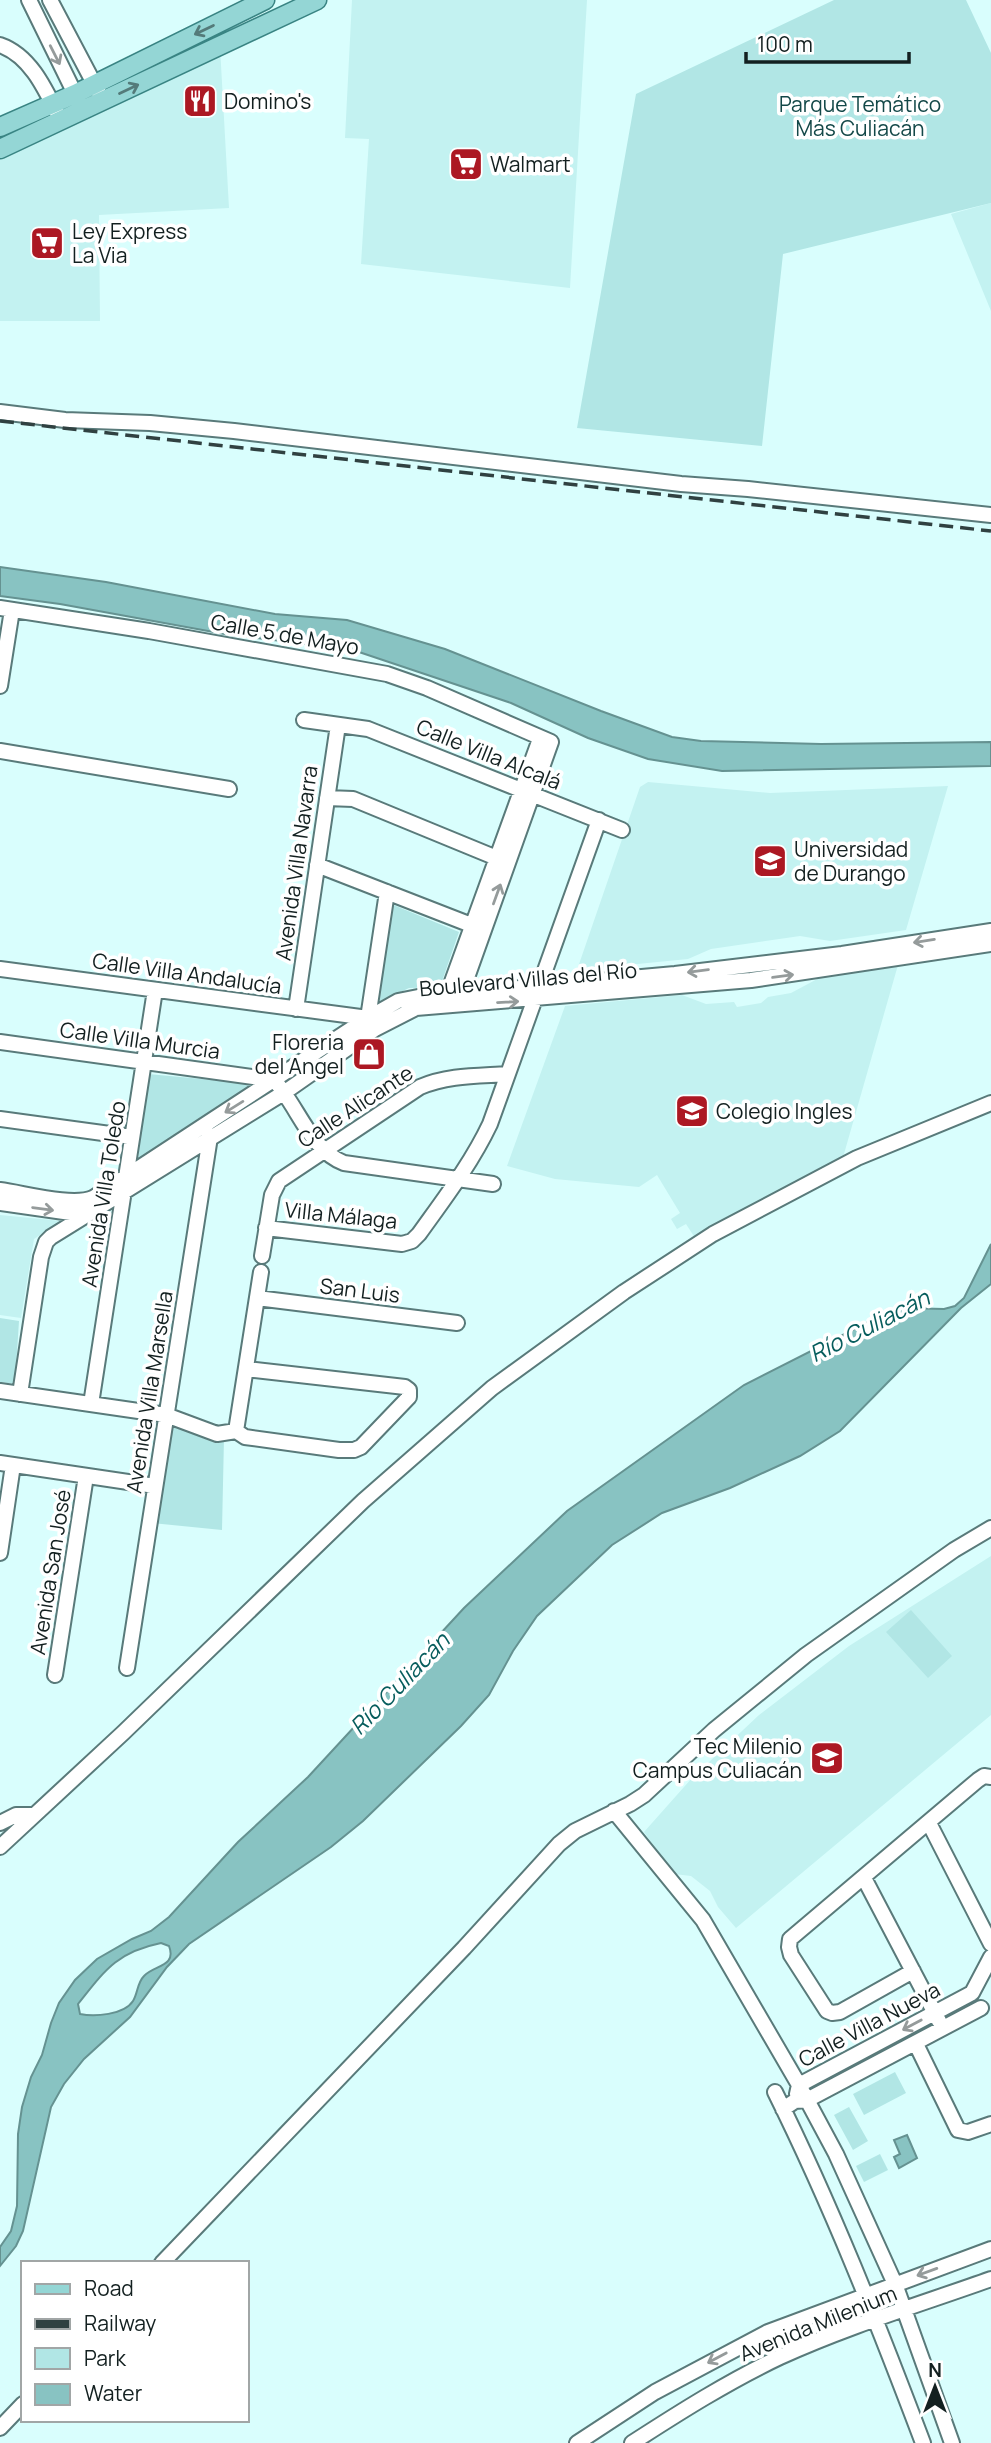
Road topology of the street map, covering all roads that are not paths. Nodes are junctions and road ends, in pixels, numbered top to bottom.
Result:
1 (29, 0) edge
2 (50, 0) edge
3 (265, 0) edge
4 (317, 0) edge
5 (0, 46) edge
6 (94, 84) junction
7 (103, 101) junction
8 (79, 102) junction
9 (52, 104) junction
10 (61, 121) junction
11 (0, 127) edge
12 (0, 149) edge
13 (0, 412) edge
14 (991, 515) edge
15 (6, 609) edge
16 (0, 686) edge
17 (304, 720) dead end
18 (338, 724) junction
19 (0, 751) edge
20 (229, 789) dead end
21 (527, 792) junction
22 (327, 798) junction
23 (599, 820) junction
24 (622, 830) dead end
25 (502, 860) junction
26 (317, 865) junction
27 (387, 892) junction
28 (478, 927) junction
29 (991, 931) edge
30 (991, 944) edge
31 (0, 969) edge
32 (539, 986) junction
33 (155, 989) junction
34 (452, 999) junction
35 (534, 1000) junction
36 (296, 1009) junction
37 (372, 1023) junction
38 (0, 1042) edge
39 (145, 1062) junction
40 (507, 1074) junction
41 (274, 1080) junction
42 (285, 1092) junction
43 (991, 1103) edge
44 (0, 1119) edge
45 (207, 1131) junction
46 (132, 1137) junction
47 (322, 1151) junction
48 (128, 1174) junction
49 (459, 1179) junction
50 (493, 1184) dead end
51 (0, 1190) edge
52 (125, 1190) junction
53 (0, 1203) edge
54 (85, 1215) junction
55 (266, 1228) junction
56 (262, 1256) dead end
57 (261, 1272) dead end
58 (257, 1298) junction
59 (457, 1323) dead end
60 (246, 1369) junction
61 (0, 1391) edge
62 (20, 1394) junction
63 (91, 1404) junction
64 (166, 1415) junction
65 (236, 1431) junction
66 (6, 1464) edge
67 (86, 1476) junction
68 (155, 1486) junction
69 (991, 1528) edge
70 (0, 1553) edge
71 (127, 1668) dead end
72 (55, 1675) dead end
73 (991, 1777) edge
74 (614, 1811) junction
75 (33, 1815) junction
76 (0, 1823) edge
77 (929, 1823) junction
78 (0, 1847) edge
79 (864, 1878) junction
80 (991, 1944) edge
81 (991, 1957) edge
82 (913, 1971) junction
83 (972, 1993) junction
84 (986, 2009) edge
85 (935, 2013) junction
86 (943, 2028) junction
87 (916, 2044) junction
88 (799, 2085) junction
89 (775, 2092) dead end
90 (795, 2103) junction
91 (991, 2124) edge
92 (991, 2249) edge
93 (164, 2261) edge
94 (991, 2278) edge
95 (895, 2284) junction
96 (866, 2294) junction
97 (905, 2309) junction
98 (876, 2320) junction
99 (21, 2406) edge
100 (0, 2428) edge
101 (577, 2443) edge
102 (632, 2443) edge
103 (923, 2443) edge
104 (952, 2443) edge

1 -> 8 street
2 - 6 street
3 -> 6 main road
7 -> 4 main road
5 - 9 street
6 - 7 street
6 - 8 main road
7 - 8 main road
8 - 9 main road
8 - 10 main road
9 - 10 street
9 - 11 main road
10 - 12 main road
13 - 14 street
15 - 16 street
15 - 21 street, Calle 5 de Mayo
17 - 18 street, Calle Villa Alcalá
18 - 21 street, Calle Villa Alcalá
18 - 22 street, Avenida Villa Navarra
19 - 20 street
21 - 23 street, Calle Villa Alcalá
21 - 25 street
22 - 25 street
22 - 26 street, Avenida Villa Navarra
23 - 24 street, Calle Villa Alcalá
23 - 32 street
25 - 28 street
26 - 27 street
26 - 36 street, Avenida Villa Navarra
27 - 28 street
27 - 37 street
28 - 34 street
29 -> 32 street, Boulevard Villas del Río
35 -> 30 street, Boulevard Villas del Río
31 - 33 street, Calle Villa Andalucía
32 - 34 street, Boulevard Villas del Río
32 - 35 street
33 - 36 street, Calle Villa Andalucía
33 - 39 street, Avenida Villa Toledo
34 -> 35 street, Boulevard Villas del Río
34 - 37 street, Boulevard Villas del Río
35 - 40 street
36 - 37 street, Calle Villa Andalucía
37 - 41 street, Boulevard Villas del Río
37 - 42 street, Boulevard Villas del Río
38 - 39 street, Calle Villa Murcia
39 - 41 street, Calle Villa Murcia
39 - 46 street, Avenida Villa Toledo
40 - 47 street, Calle Alicante
40 - 49 street
41 - 42 street
41 -> 45 street, Boulevard Villas del Río
42 - 45 street, Boulevard Villas del Río
42 - 47 street
43 - 75 street
44 - 46 street
45 - 48 street, Boulevard Villas del Río
45 - 52 street, Boulevard Villas del Río
45 - 64 street, Avenida Villa Marsella
46 - 48 street, Avenida Villa Toledo
47 - 49 street
47 - 55 street, Calle Alicante
48 - 51 street, Boulevard Villas del Río
48 - 52 street, Avenida Villa Toledo
49 - 50 street
49 - 55 street, Villa Málaga
52 - 54 street, Boulevard Villas del Río
52 - 63 street, Avenida Villa Toledo
53 -> 54 street
54 - 62 street, Boulevard Villas del Río
55 - 56 street, Calle Alicante
57 - 58 street
58 - 59 street, San Luis
58 - 60 street
60 - 65 street
60 - 65 street
61 - 62 street
62 - 63 street
63 - 64 street
64 - 65 street
64 - 68 street, Avenida Villa Marsella
66 - 67 street
66 - 70 street
67 - 68 street
67 - 72 street, Avenida San José
68 - 71 street, Avenida Villa Marsella
69 - 74 street
73 - 77 street
74 - 88 street
74 - 93 street
75 - 76 street
75 - 78 street
77 - 79 street
77 - 80 street
79 - 82 street
79 - 82 street
81 - 83 street
82 - 85 street
83 - 84 street
83 - 85 street, Calle Villa Nueva
84 - 86 street, Calle Villa Nueva
85 - 86 street
85 -> 88 street, Calle Villa Nueva
86 - 87 street, Calle Villa Nueva
87 - 90 street, Calle Villa Nueva
87 - 91 street
88 - 90 street
89 - 90 street, Avenida Milenium
90 - 95 street
90 - 96 street, Avenida Milenium
92 -> 95 street, Avenida Milenium
94 - 97 street, Avenida Milenium
95 - 96 street, Avenida Milenium
95 - 97 street
96 - 98 street
96 -> 101 street, Avenida Milenium
97 - 98 street, Avenida Milenium
97 - 104 street
98 - 102 street, Avenida Milenium
98 - 103 street
99 - 100 street

